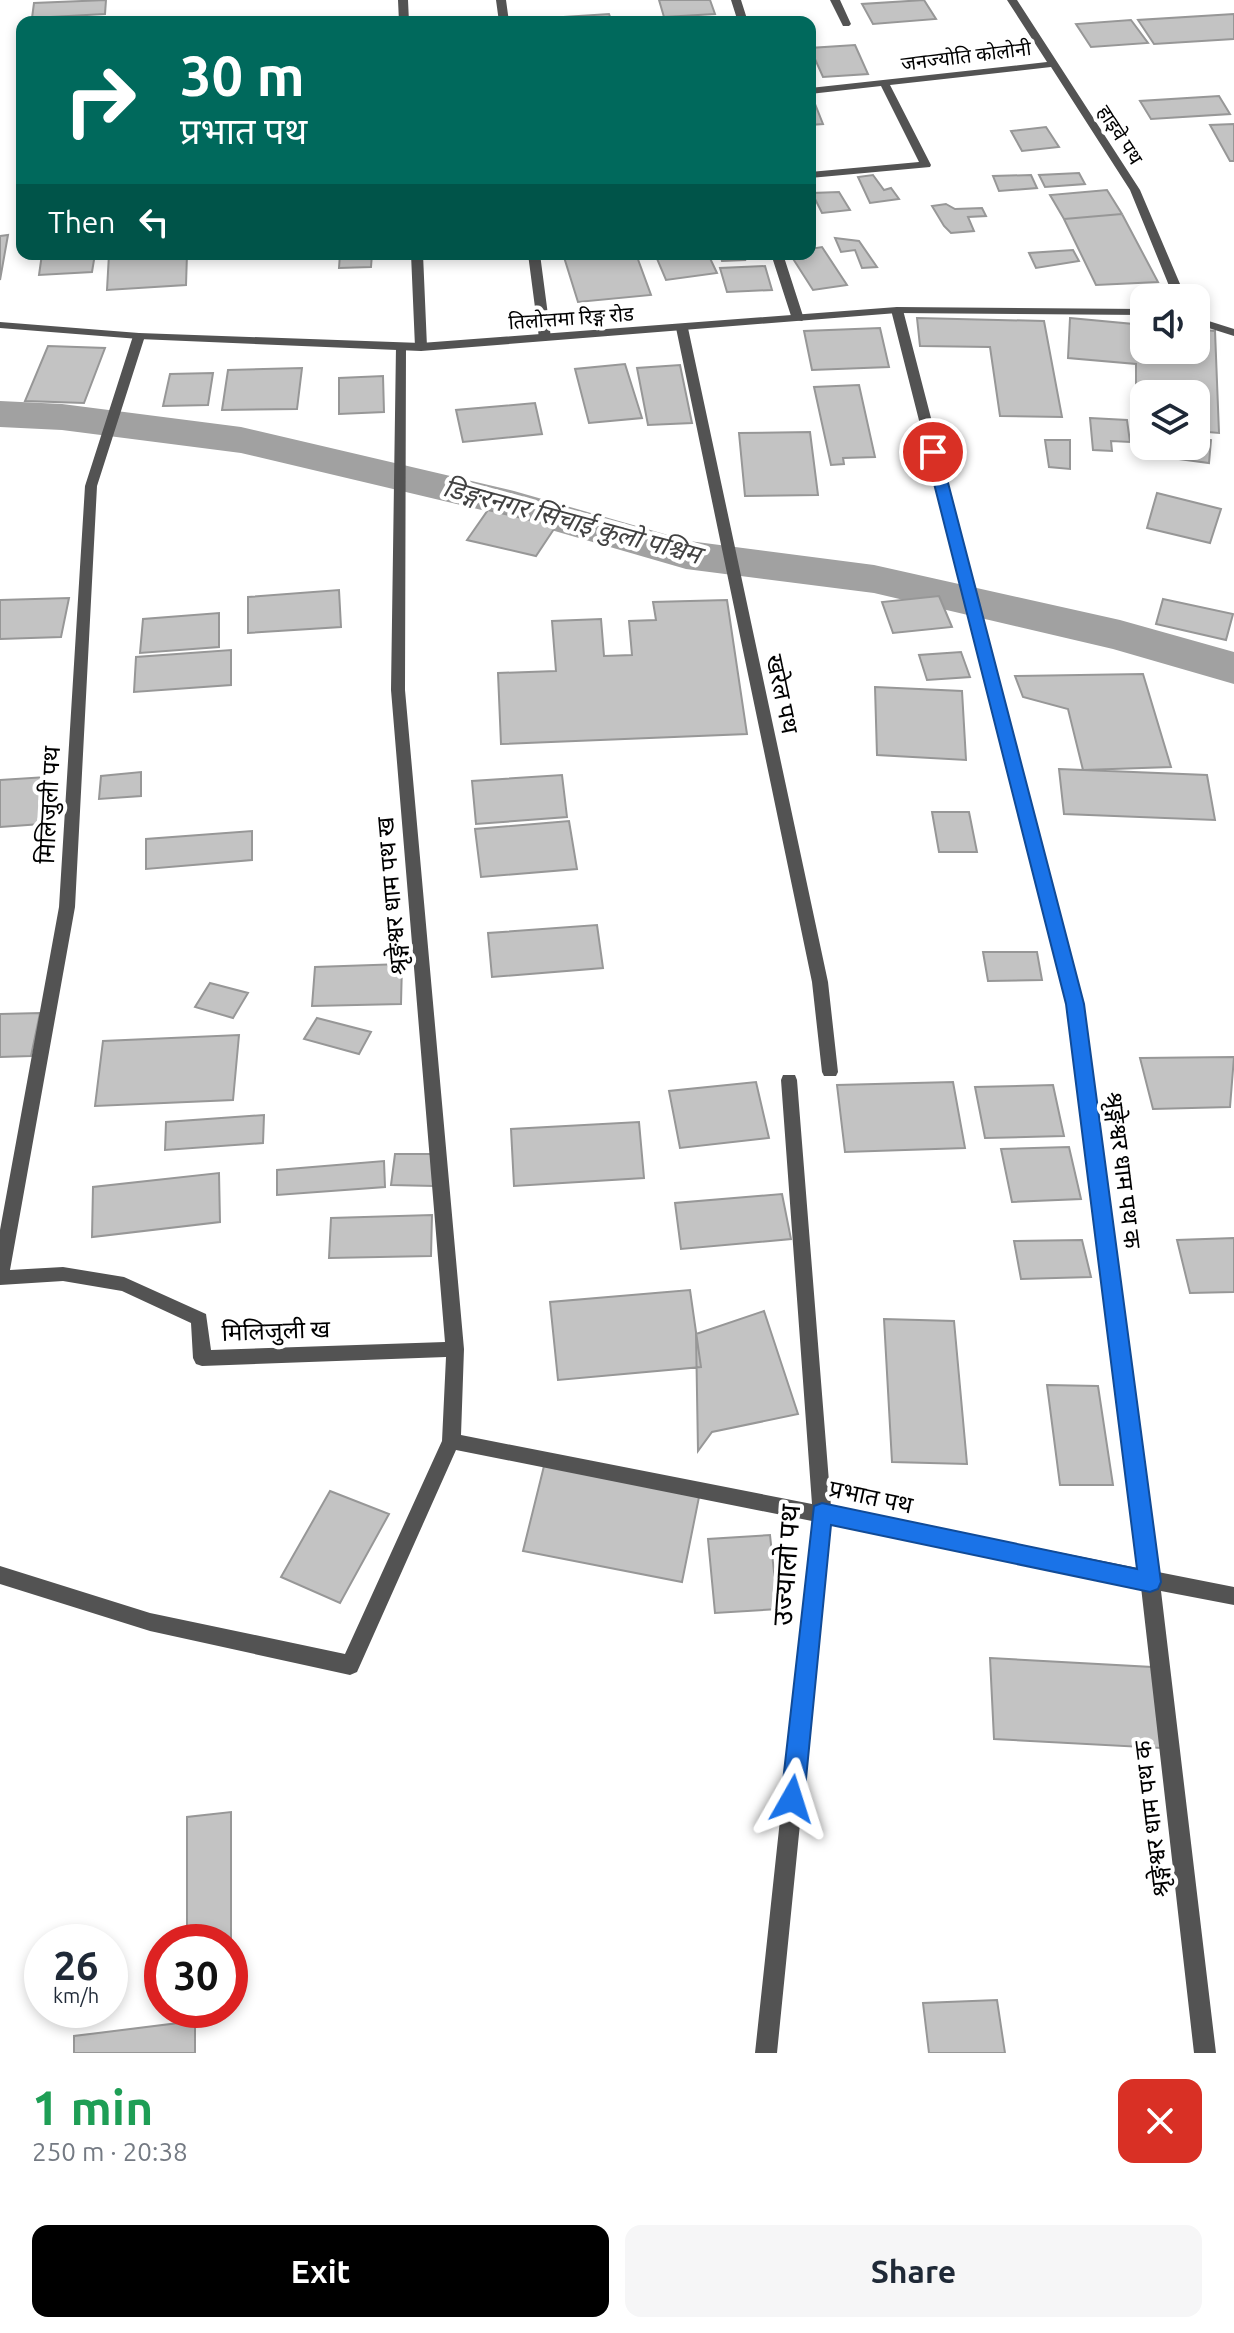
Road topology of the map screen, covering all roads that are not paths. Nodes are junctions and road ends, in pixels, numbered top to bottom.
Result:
1 (835, 0) edge
2 (1012, 0) edge
3 (846, 24) dead end
4 (1052, 64) junction
5 (884, 83) junction
6 (816, 90) edge
7 (816, 174) edge
8 (417, 260) edge
9 (535, 260) edge
10 (779, 260) edge
11 (1174, 284) edge
12 (897, 310) junction
13 (1130, 312) edge
14 (798, 319) junction
15 (0, 325) edge
16 (1210, 325) edge
17 (682, 328) junction
18 (1234, 333) edge
19 (139, 336) junction
20 (545, 338) junction
21 (402, 346) junction
22 (421, 347) junction
23 (830, 1072) dead end
24 (789, 1080) dead end
25 (0, 1278) edge
26 (455, 1349) junction
27 (451, 1441) junction
28 (822, 1513) junction
29 (0, 1575) edge
30 (1150, 1582) junction
31 (1234, 1596) edge
32 (766, 2053) edge
33 (1205, 2053) edge

1 - 3 street
2 - 4 street, हाइवे पथ
4 - 5 street, जनज्योति कोलोनी
4 - 11 street, हाइवे पथ
5 - 6 street, जनज्योति कोलोनी
5 - 7 street, जनज्योति कोलोनी
8 - 22 street
9 - 20 street
10 - 14 street
12 - 13 street, तिलोत्तमा रिङ्ग रोड
12 - 14 street, तिलोत्तमा रिङ्ग रोड
12 - 30 street, श्रृङ्गेश्वर धाम पथ क
14 - 17 street, तिलोत्तमा रिङ्ग रोड
15 - 19 street, तिलोत्तमा रिङ्ग रोड
16 - 18 street
17 - 20 street, तिलोत्तमा रिङ्ग रोड
17 - 23 street, खरेल पथ
19 - 21 street, तिलोत्तमा रिङ्ग रोड
19 - 25 street, मिलिजुली पथ
20 - 22 street, तिलोत्तमा रिङ्ग रोड
21 - 22 street, तिलोत्तमा रिङ्ग रोड
21 - 26 street, श्रृङ्गेश्वर धाम पथ ख
24 - 28 street, उज्यालो पथ
25 - 26 street, मिलिजुली ख
26 - 27 street, श्रृङ्गेश्वर धाम पथ ख
27 - 28 street, प्रभात पथ
27 - 29 street
28 - 30 street, प्रभात पथ
28 - 32 street, उज्यालो पथ
30 - 31 street, प्रभात पथ
30 - 33 street, श्रृङ्गेश्वर धाम पथ क

